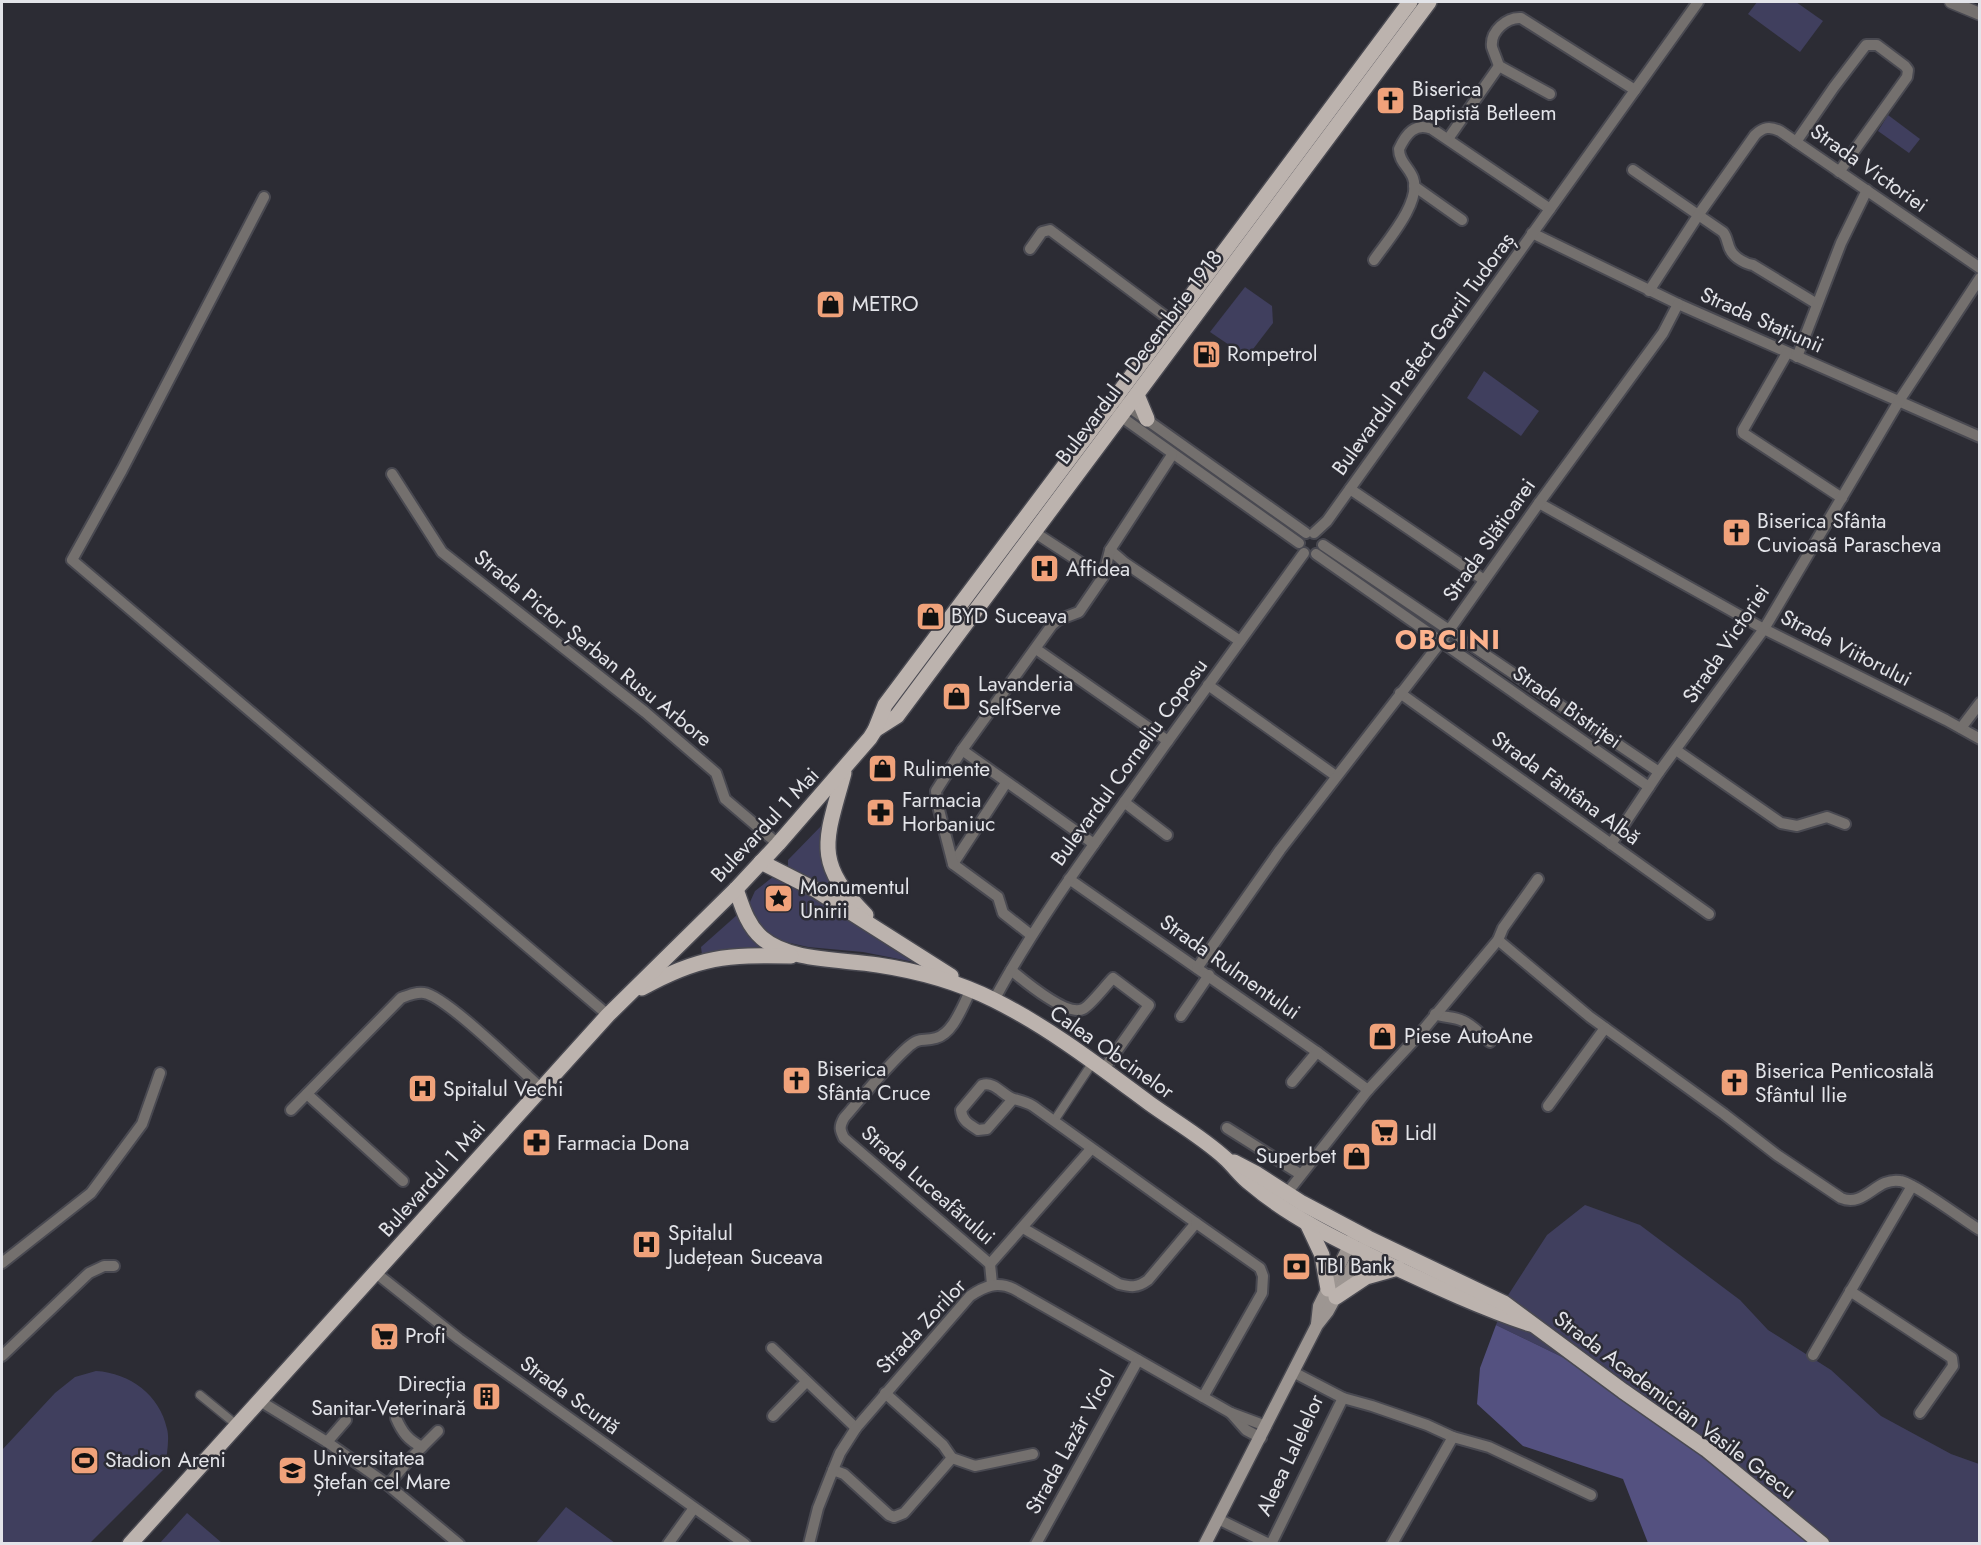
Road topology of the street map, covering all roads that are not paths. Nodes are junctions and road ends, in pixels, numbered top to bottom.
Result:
1 (1410, 2) edge
2 (1429, 2) edge
3 (1698, 2) edge
4 (1951, 2) edge
5 (1980, 14) edge
6 (1499, 66) junction
7 (1635, 90) junction
8 (1550, 94) dead end
9 (1448, 139) junction
10 (1796, 142) junction
11 (1633, 170) dead end
12 (1839, 171) junction
13 (1414, 186) junction
14 (1867, 190) junction
15 (264, 197) dead end
16 (1550, 209) junction
17 (1699, 214) junction
18 (1462, 220) dead end
19 (1532, 233) junction
20 (1030, 249) dead end
21 (1374, 260) dead end
22 (1980, 268) edge
23 (1980, 278) edge
24 (1649, 291) junction
25 (1678, 304) junction
26 (1817, 304) junction
27 (1173, 322) junction
28 (1792, 355) junction
29 (1899, 401) junction
30 (1122, 405) junction
31 (1147, 419) joint
32 (1980, 437) edge
33 (1172, 455) junction
34 (392, 474) dead end
35 (1350, 489) junction
36 (1842, 498) junction
37 (1539, 503) junction
38 (1034, 532) junction
39 (1312, 543) junction
40 (1110, 549) junction
41 (1103, 578) junction
42 (1484, 580) junction
43 (1764, 629) junction
44 (1448, 630) junction
45 (1240, 641) junction
46 (1440, 643) junction
47 (1036, 649) junction
48 (1208, 685) junction
49 (1400, 693) junction
50 (1980, 703) edge
51 (1961, 728) junction
52 (875, 730) junction
53 (1980, 740) edge
54 (1168, 741) junction
55 (962, 750) junction
56 (1676, 750) junction
57 (845, 769) junction
58 (1659, 772) junction
59 (1336, 776) junction
60 (1006, 783) junction
61 (1649, 787) junction
62 (1124, 802) junction
63 (1845, 824) dead end
64 (1167, 835) dead end
65 (778, 844) junction
66 (1094, 844) junction
67 (1611, 844) junction
68 (761, 862) junction
69 (953, 864) junction
70 (1069, 879) junction
71 (1538, 879) dead end
72 (736, 889) junction
73 (1709, 914) dead end
74 (883, 932) junction
75 (1031, 935) junction
76 (1498, 940) junction
77 (806, 956) junction
78 (1197, 968) junction
79 (1011, 970) junction
80 (1209, 975) junction
81 (971, 990) junction
82 (625, 997) junction
83 (994, 1000) junction
84 (1435, 1014) junction
85 (608, 1015) junction
86 (1181, 1016) dead end
87 (1605, 1028) junction
88 (1490, 1042) dead end
89 (1317, 1052) junction
90 (1099, 1066) junction
91 (160, 1073) dead end
92 (1292, 1082) dead end
93 (541, 1088) junction
94 (1368, 1090) junction
95 (307, 1094) junction
96 (1013, 1099) junction
97 (1548, 1106) dead end
98 (291, 1110) dead end
99 (1054, 1121) junction
100 (1227, 1128) dead end
101 (1091, 1149) junction
102 (1224, 1157) junction
103 (1300, 1174) junction
104 (403, 1181) dead end
105 (1912, 1186) junction
106 (1287, 1193) junction
107 (1196, 1223) junction
108 (1307, 1223) junction
109 (1023, 1228) junction
110 (1980, 1230) edge
111 (1359, 1242) junction
112 (2, 1263) edge
113 (990, 1264) junction
114 (114, 1266) dead end
115 (1398, 1269) junction
116 (376, 1273) junction
117 (992, 1284) junction
118 (1850, 1292) junction
119 (1332, 1293) junction
120 (1530, 1324) junction
121 (772, 1348) dead end
122 (1813, 1355) dead end
123 (2, 1356) edge
124 (1138, 1360) junction
125 (1293, 1372) junction
126 (806, 1382) junction
127 (885, 1393) junction
128 (200, 1395) dead end
129 (1203, 1397) junction
130 (1343, 1398) junction
131 (260, 1401) junction
132 (1920, 1413) dead end
133 (772, 1416) dead end
134 (396, 1418) dead end
135 (346, 1420) dead end
136 (238, 1426) junction
137 (856, 1428) junction
138 (438, 1431) dead end
139 (1263, 1432) junction
140 (1453, 1437) junction
141 (327, 1442) junction
142 (422, 1448) junction
143 (1033, 1454) dead end
144 (952, 1458) junction
145 (833, 1470) junction
146 (388, 1485) junction
147 (1591, 1495) dead end
148 (694, 1508) junction
149 (1218, 1519) junction
150 (806, 1542) edge
151 (130, 1544) edge
152 (459, 1544) edge
153 (668, 1544) edge
154 (745, 1544) edge
155 (1036, 1544) edge
156 (1205, 1544) edge
157 (1270, 1544) edge
158 (1392, 1544) edge
159 (1822, 1544) edge

1 - 27 main road, Bulevardul 1 Decembrie 1918
2 - 30 main road, Bulevardul 1 Decembrie 1918
3 - 7 street, Bulevardul Prefect Gavril Tudoraș
4 - 5 street
6 - 7 street
6 - 8 street
6 - 9 street
7 - 16 street, Bulevardul Prefect Gavril Tudoraș
9 - 13 street
9 - 16 street
10 - 12 street, Strada Victoriei
10 - 12 street
10 - 17 street, Strada Victoriei
11 - 17 street
12 - 14 street, Strada Victoriei
13 - 18 street
13 - 21 street
14 - 22 street, Strada Victoriei
14 - 26 street
15 - 85 street
16 - 19 street, Bulevardul Prefect Gavril Tudoraș
17 - 24 street
17 - 26 street
19 - 24 street, Strada Stațiunii
19 - 35 street, Bulevardul Prefect Gavril Tudoraș
20 - 27 street
23 - 29 street, Strada Victoriei
24 - 25 street, Strada Stațiunii
25 - 28 street, Strada Stațiunii
25 - 37 street, Strada Slătioarei
26 - 28 street
27 - 30 main road, Bulevardul 1 Decembrie 1918
28 - 29 street, Strada Stațiunii
28 - 36 street
29 - 32 street, Strada Stațiunii
29 - 36 street, Strada Victoriei
30 - 31 main road
30 - 33 street, Strada Bistriței
30 - 38 main road, Bulevardul 1 Decembrie 1918
30 - 52 main road, Bulevardul 1 Decembrie 1918
31 - 39 street, Strada Bistriței
33 - 39 street, Strada Bistriței
33 - 40 street
34 - 65 street, Strada Pictor Șerban Rusu Arbore
35 - 39 street, Bulevardul Prefect Gavril Tudoraș
35 - 42 street
36 - 43 street, Strada Victoriei
37 - 42 street, Strada Slătioarei
37 - 43 street, Strada Viitorului
38 - 41 street
38 - 52 main road, Bulevardul 1 Decembrie 1918
39 - 44 street, Strada Bistriței
39 - 45 street, Bulevardul Corneliu Coposu
39 - 46 street, Strada Bistriței
40 - 41 street
40 - 45 street
41 - 47 street
42 - 44 street, Strada Slătioarei
43 - 51 street, Strada Viitorului
43 - 56 street, Strada Victoriei
44 - 46 street, Strada Slătioarei
44 - 58 street, Strada Bistriței
45 - 48 street, Bulevardul Corneliu Coposu
46 - 49 street, Strada Slătioarei
46 - 61 street, Strada Bistriței
47 - 54 street
47 - 55 street
48 - 54 street, Bulevardul Corneliu Coposu
48 - 59 street
49 - 59 street, Strada Slătioarei
49 - 67 street, Strada Fântâna Albă
50 - 51 street
51 - 53 street, Strada Viitorului
52 - 57 main road, Bulevardul 1 Decembrie 1918
54 - 62 street, Bulevardul Corneliu Coposu
55 - 60 street
55 - 69 street
56 - 58 street, Strada Victoriei
56 - 63 street
57 - 65 main road, Bulevardul 1 Mai
57 - 74 main road
58 - 61 street, Strada Victoriei
59 - 78 street, Strada Slătioarei
60 - 66 street
60 - 69 street
61 - 67 street, Strada Victoriei
62 - 64 street
62 - 66 street, Bulevardul Corneliu Coposu
65 - 68 main road, Bulevardul 1 Mai
66 - 70 street, Bulevardul Corneliu Coposu
67 - 73 street, Strada Fântâna Albă
68 - 72 main road, Bulevardul 1 Mai
68 - 74 main road, Calea Obcinelor
69 - 75 street
70 - 75 street, Bulevardul Corneliu Coposu
70 - 78 street, Strada Rulmentului
71 - 76 street
72 - 77 main road, Calea Obcinelor
72 - 82 main road, Bulevardul 1 Mai
74 - 81 main road, Calea Obcinelor
75 - 79 street, Bulevardul Corneliu Coposu
76 - 84 street
76 - 87 street
77 - 81 main road, Calea Obcinelor
77 - 82 main road
78 - 80 street, Strada Rulmentului
79 - 83 street, Bulevardul Corneliu Coposu
79 - 90 street
80 - 86 street
80 - 89 street, Strada Rulmentului
81 - 83 main road, Calea Obcinelor
81 - 113 street, Strada Luceafărului
82 - 85 main road, Bulevardul 1 Mai
83 - 90 main road, Calea Obcinelor
84 - 88 street
84 - 94 street
85 - 93 main road, Bulevardul 1 Mai
87 - 97 street
87 - 105 street
89 - 92 street
89 - 94 street, Strada Rulmentului
90 - 99 street
90 - 102 main road, Calea Obcinelor
91 - 112 street
93 - 95 street
93 - 116 main road, Bulevardul 1 Mai
94 - 103 street
95 - 98 street
95 - 104 street
96 - 96 street
96 - 99 street
99 - 101 street
100 - 103 street
101 - 107 street
101 - 109 street, Strada Luceafărului
102 - 106 main road, Calea Obcinelor
102 - 108 main road, Calea Obcinelor
103 - 106 street
105 - 110 street
105 - 118 street
106 - 111 main road, Calea Obcinelor
107 - 109 street, Strada Luceafărului
107 - 129 street
108 - 111 main road, Calea Obcinelor
108 - 119 main road
109 - 113 street, Strada Luceafărului
111 - 115 main road, Strada Academician Vasile Grecu
111 - 119 main road
111 - 120 main road, Strada Academician Vasile Grecu
113 - 117 street, Strada Luceafărului
114 - 123 street
115 - 119 main road
115 - 120 main road, Strada Academician Vasile Grecu
116 - 131 main road, Bulevardul 1 Mai
116 - 148 street, Strada Scurtă
117 - 124 street, Strada Zorilor
117 - 127 street, Strada Zorilor
118 - 122 street
118 - 132 street
119 - 125 main road
120 - 159 main road, Strada Academician Vasile Grecu
121 - 126 street
124 - 129 street, Strada Zorilor
124 - 155 street, Strada Lazăr Vicol
125 - 130 street, Aleea Lalelelor
125 - 139 main road
126 - 133 street
126 - 137 street
127 - 137 street, Strada Zorilor
127 - 144 street
128 - 136 street
129 - 139 street, Strada Zorilor
130 - 140 street
130 - 157 street, Aleea Lalelelor
131 - 136 main road, Bulevardul 1 Mai
131 - 141 street
134 - 142 street
135 - 141 street
136 - 151 main road, Bulevardul 1 Mai
137 - 145 street, Strada Zorilor
138 - 142 street
139 - 149 main road
140 - 147 street
140 - 158 street
141 - 146 street
142 - 146 street
143 - 144 street
144 - 145 street
145 - 150 street, Strada Zorilor
146 - 152 street
148 - 153 street
148 - 154 street, Strada Scurtă
149 - 156 main road
149 - 157 street, Aleea Lalelelor

